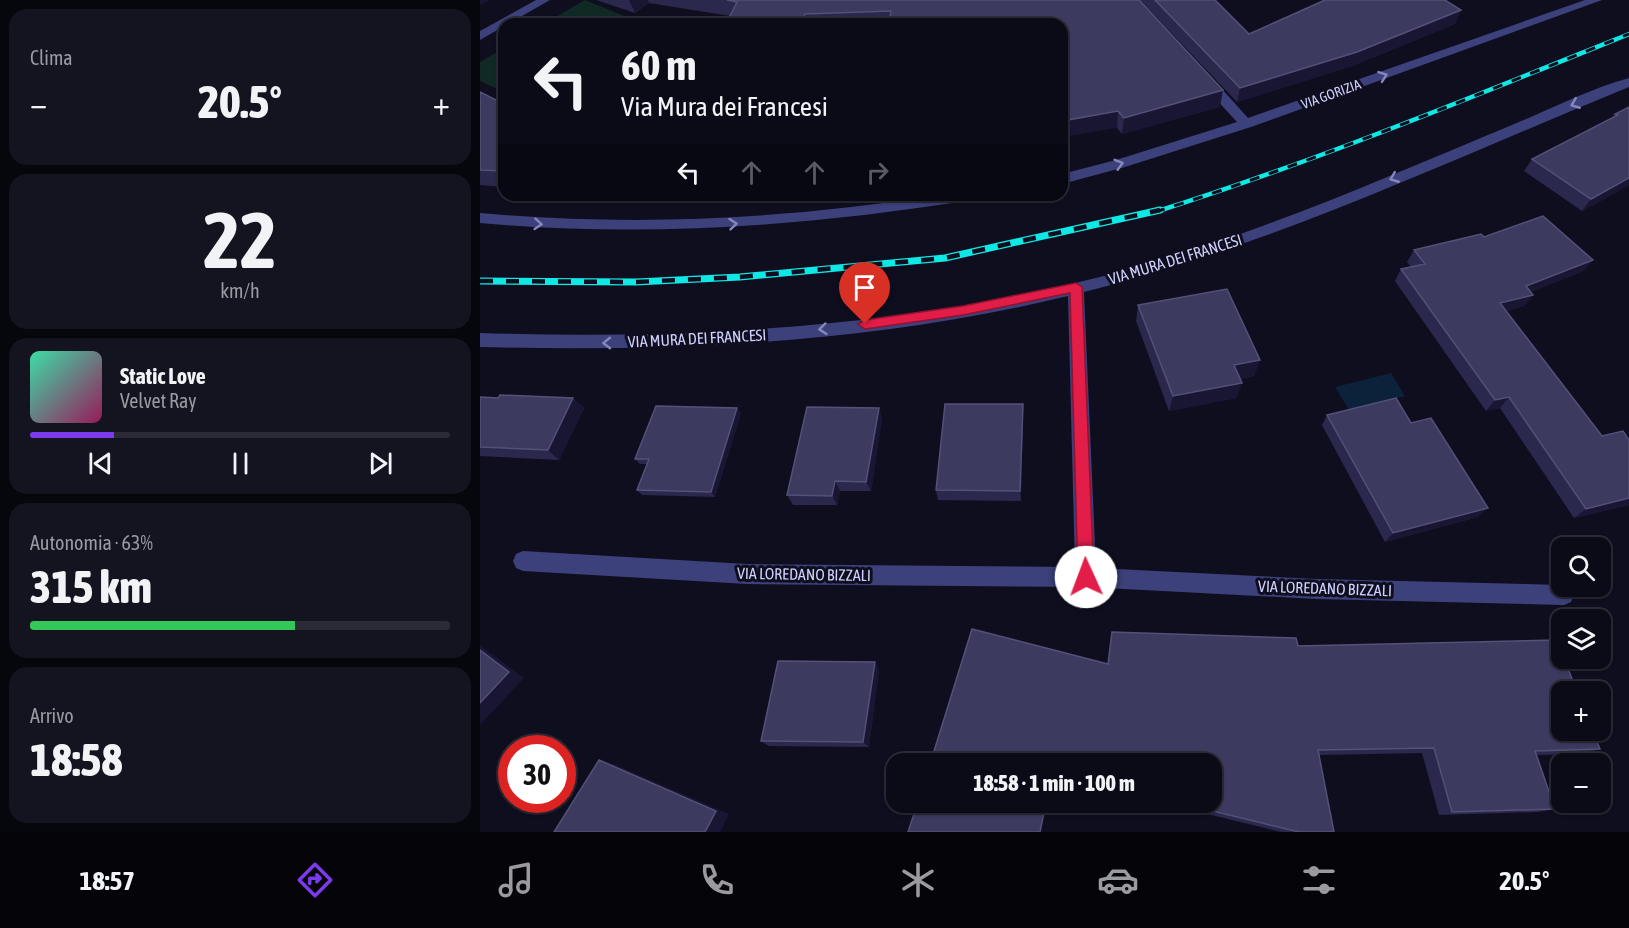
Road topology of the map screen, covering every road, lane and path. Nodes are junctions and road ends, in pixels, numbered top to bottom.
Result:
1 (544, 0) edge
2 (1596, 0) edge
3 (512, 18) edge
4 (498, 26) edge
5 (480, 36) edge
6 (1201, 75) edge
7 (1629, 82) edge
8 (1246, 124) junction
9 (1068, 177) edge
10 (929, 201) edge
11 (480, 218) edge
12 (1076, 287) junction
13 (480, 340) edge
14 (523, 561) dead end
15 (1086, 577) junction
16 (1551, 595) edge

1 - 3 street
8 -> 2 street, VIA GORIZIA
4 - 5 street
6 - 8 street
7 -> 12 street, VIA MURA DEI FRANCESI
9 -> 8 street, VIA GORIZIA
11 -> 10 street
12 -> 13 street, VIA MURA DEI FRANCESI
12 - 15 street
14 - 15 street, VIA LOREDANO BIZZALI
15 - 16 street, VIA LOREDANO BIZZALI

